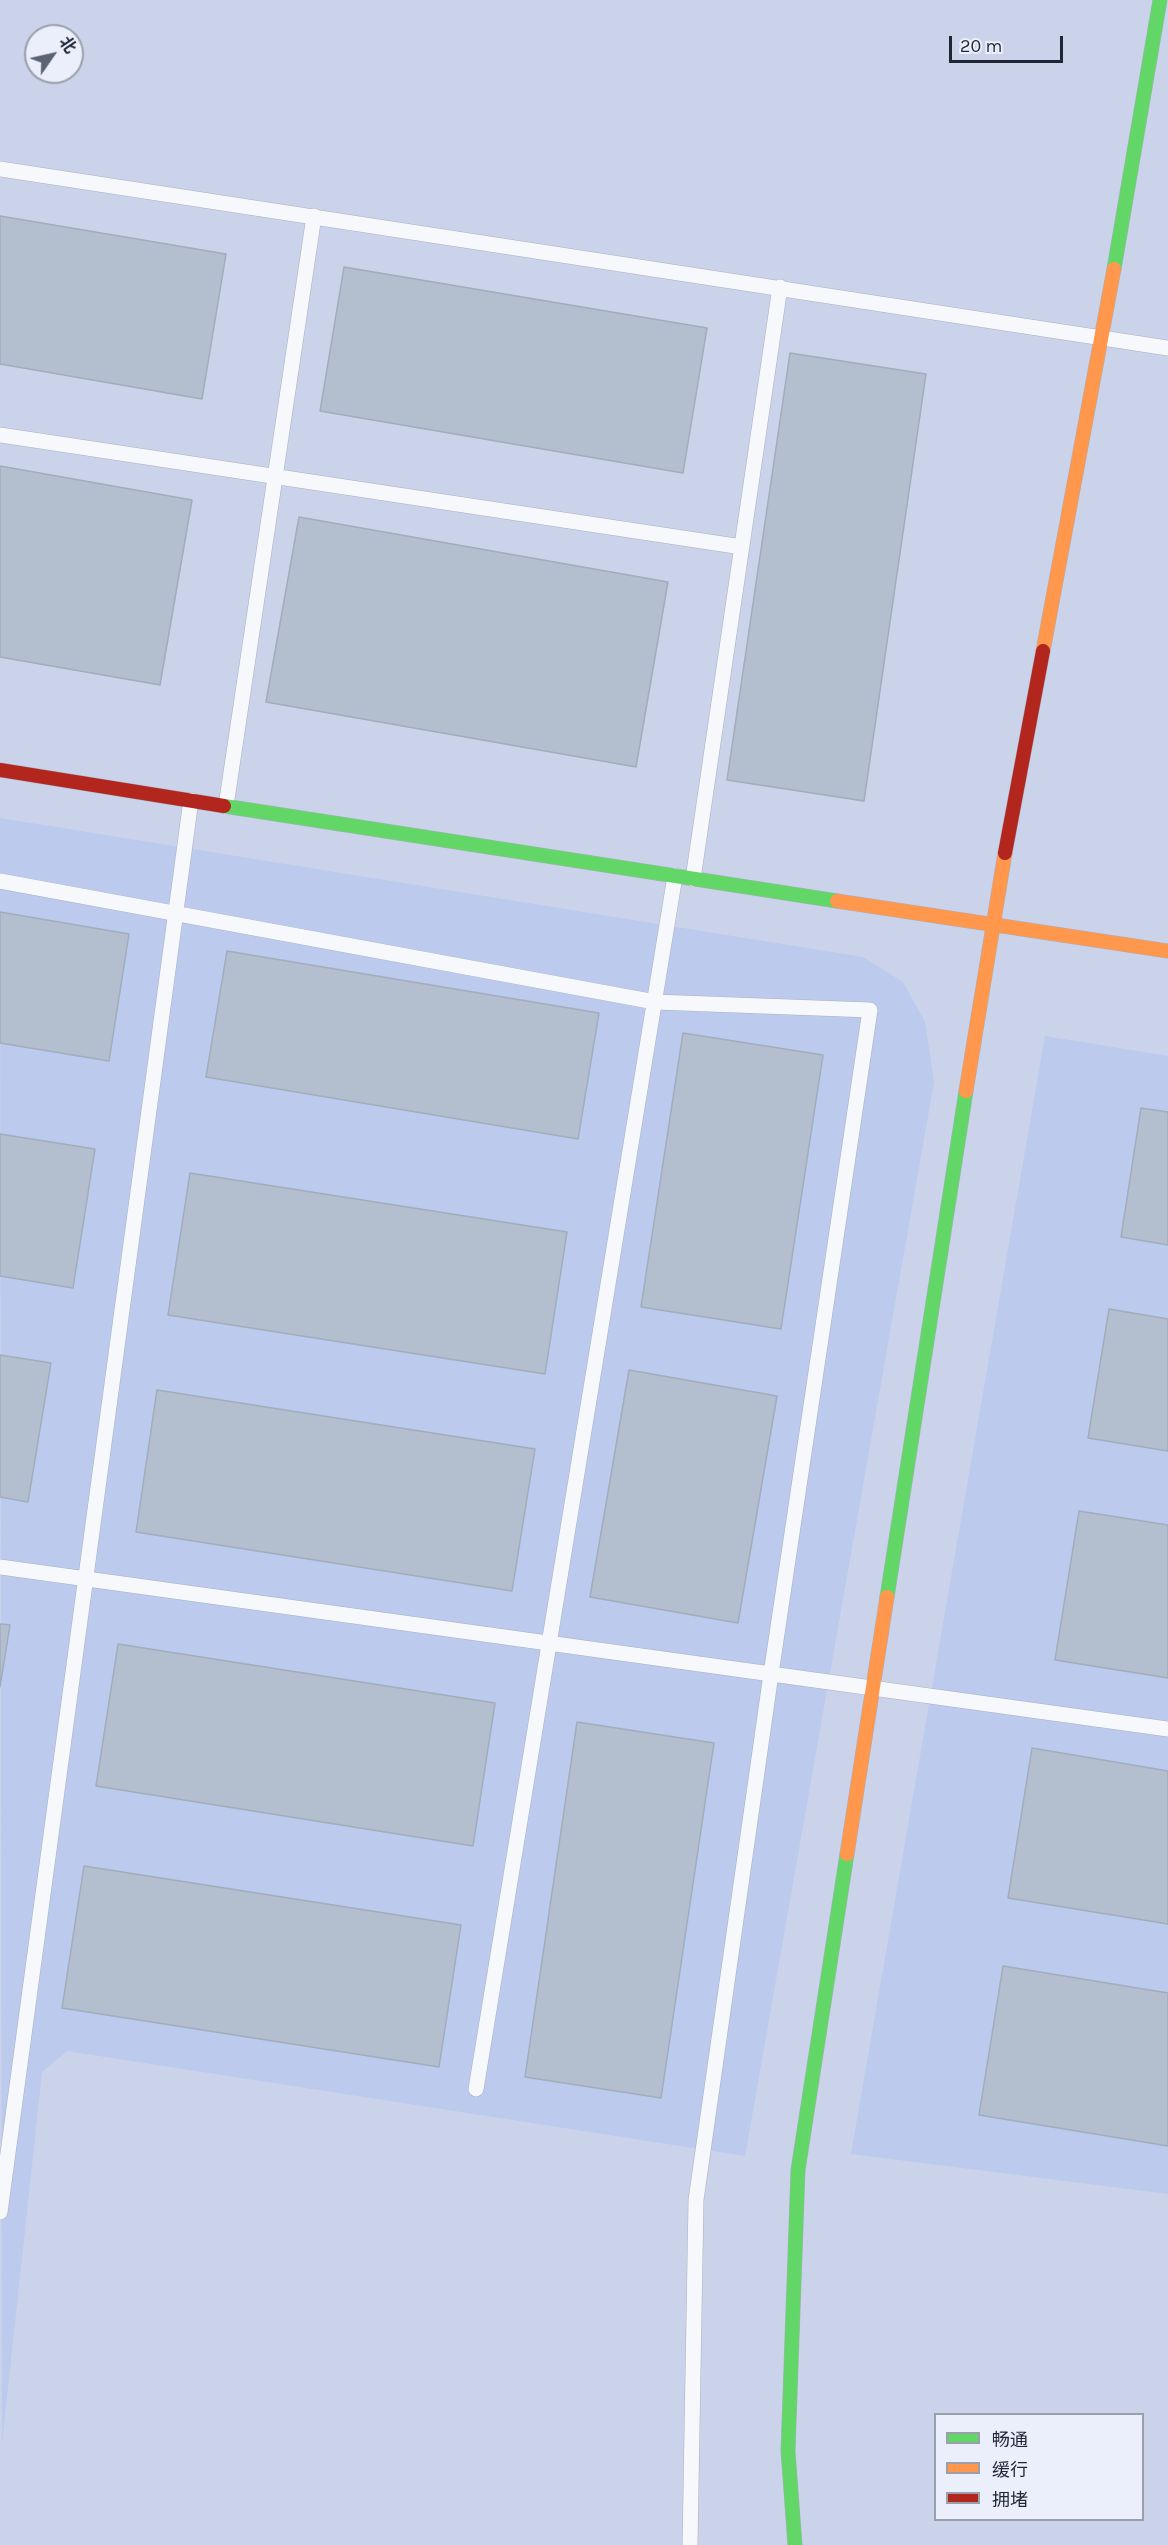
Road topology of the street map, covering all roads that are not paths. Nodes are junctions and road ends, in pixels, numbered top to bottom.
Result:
1 (1160, 0) edge
2 (0, 169) edge
3 (314, 216) junction
4 (780, 287) junction
5 (1102, 336) junction
6 (1168, 348) edge
7 (0, 435) edge
8 (275, 477) junction
9 (742, 547) junction
10 (0, 770) edge
11 (191, 800) junction
12 (226, 806) junction
13 (675, 876) junction
14 (693, 879) junction
15 (0, 881) edge
16 (176, 913) junction
17 (992, 924) junction
18 (1168, 951) edge
19 (655, 1002) junction
20 (0, 1567) edge
21 (86, 1578) junction
22 (549, 1643) junction
23 (771, 1674) junction
24 (873, 1688) junction
25 (1168, 1729) edge
26 (476, 2089) dead end
27 (0, 2212) edge
28 (690, 2545) edge
29 (795, 2545) edge

1 - 5 street
2 - 3 lane
3 - 4 lane
3 - 8 lane
4 - 5 lane
4 - 9 lane
5 - 6 lane
5 - 17 street
7 - 8 lane
8 - 9 lane
8 - 12 lane
9 - 14 lane
10 - 11 street
11 - 12 street
11 - 16 lane
12 - 13 street
13 - 14 street
13 - 19 lane
14 - 17 street
15 - 16 lane
16 - 19 lane
16 - 21 lane
17 - 18 street
17 - 24 street
19 - 22 lane
19 - 23 lane
20 - 21 lane
21 - 22 lane
21 - 27 lane
22 - 23 lane
22 - 26 lane
23 - 24 lane
23 - 28 lane
24 - 25 lane
24 - 29 street

